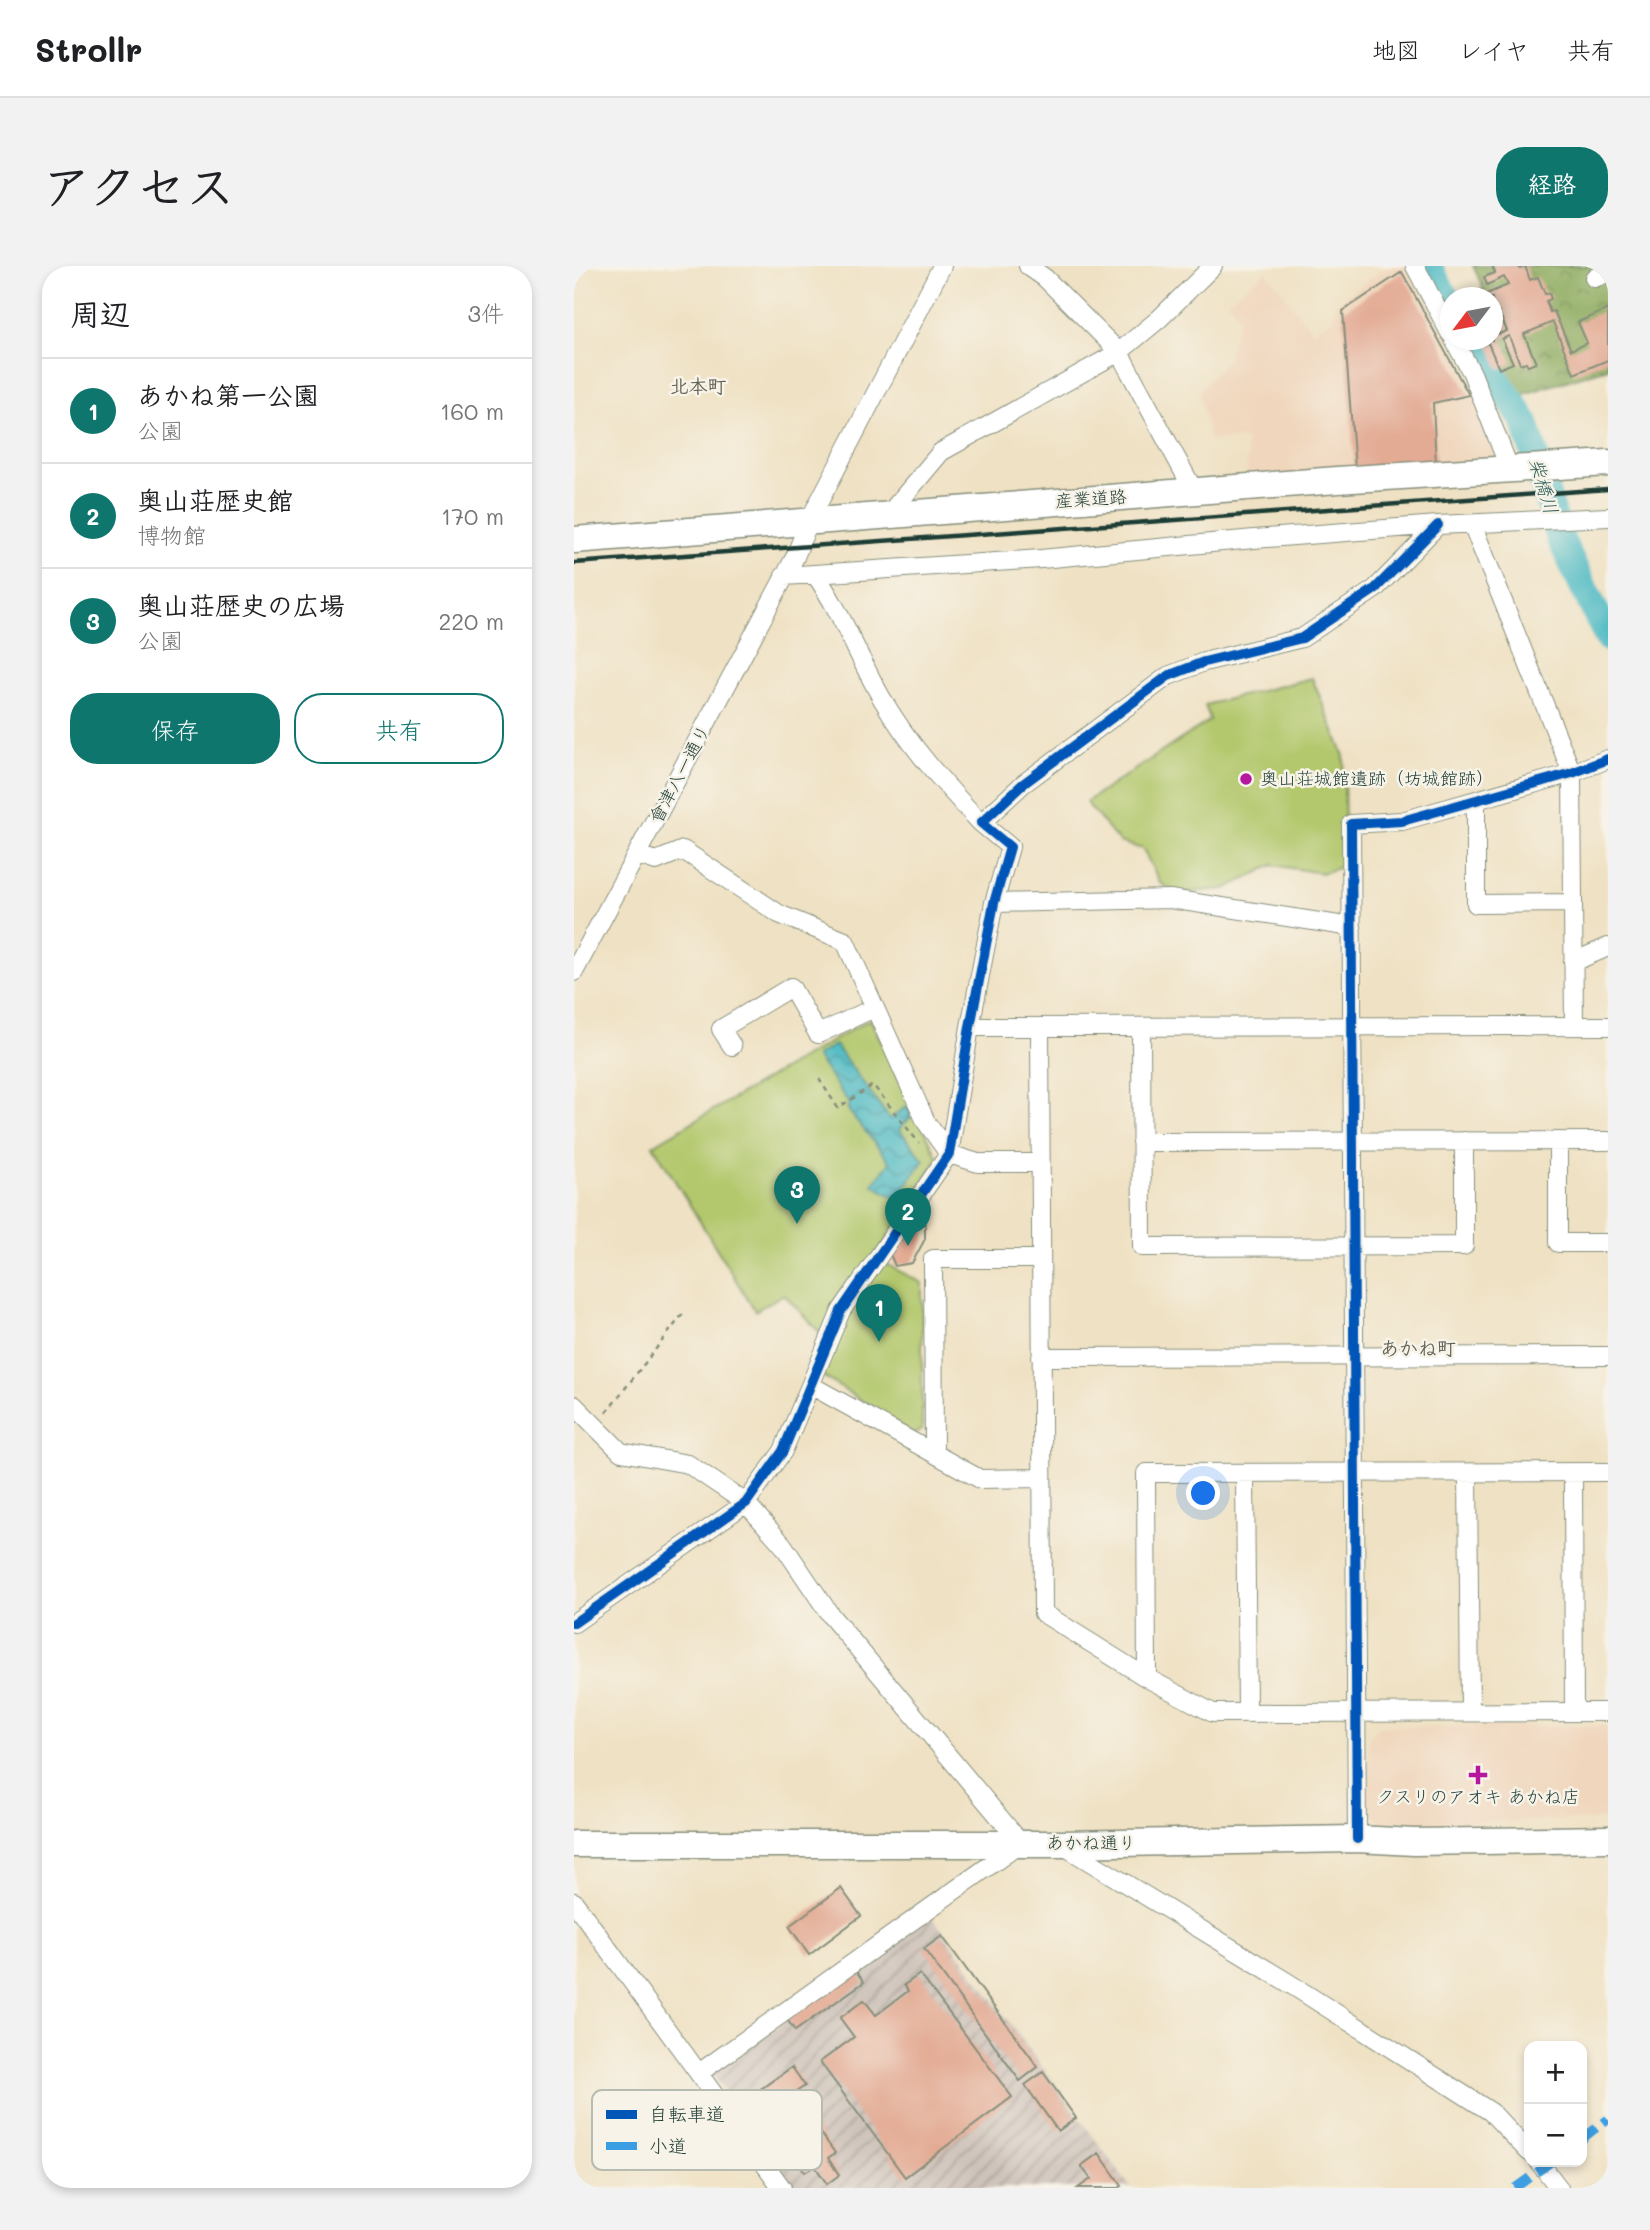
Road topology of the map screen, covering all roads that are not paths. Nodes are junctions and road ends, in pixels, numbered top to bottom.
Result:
1 (942, 266) edge
2 (1028, 266) edge
3 (1213, 266) edge
4 (1415, 266) edge
5 (1440, 313) edge
6 (1459, 350) edge
7 (1119, 352) junction
8 (1608, 463) edge
9 (1510, 470) junction
10 (1194, 491) junction
11 (889, 514) junction
12 (1608, 517) edge
13 (809, 521) junction
14 (1472, 524) junction
15 (1438, 526) junction
16 (574, 540) edge
17 (815, 574) junction
18 (784, 576) junction
19 (1608, 759) edge
20 (1572, 774) junction
21 (1476, 801) junction
22 (981, 823) junction
23 (638, 855) junction
24 (994, 903) junction
25 (1573, 904) junction
26 (1352, 927) junction
27 (1608, 947) edge
28 (577, 960) edge
29 (1573, 962) junction
30 (874, 1008) junction
31 (1352, 1026) junction
32 (1574, 1026) junction
33 (1608, 1026) edge
34 (970, 1027) junction
35 (1040, 1027) junction
36 (1141, 1027) junction
37 (732, 1046) dead end
38 (1558, 1141) junction
39 (1608, 1141) edge
40 (1142, 1142) junction
41 (1353, 1142) junction
42 (1464, 1142) junction
43 (949, 1154) junction
44 (1040, 1163) junction
45 (1608, 1243) edge
46 (1354, 1247) junction
47 (1041, 1259) junction
48 (1355, 1356) junction
49 (1608, 1356) edge
50 (1041, 1357) junction
51 (812, 1386) junction
52 (574, 1405) edge
53 (934, 1452) junction
54 (1608, 1472) edge
55 (1245, 1473) junction
56 (1355, 1473) junction
57 (1468, 1473) junction
58 (1573, 1473) junction
59 (1042, 1478) junction
60 (746, 1503) junction
61 (574, 1622) edge
62 (1147, 1678) junction
63 (1247, 1712) junction
64 (1357, 1712) junction
65 (1470, 1712) junction
66 (1574, 1712) junction
67 (1608, 1712) edge
68 (1357, 1839) junction
69 (1608, 1839) edge
70 (1021, 1843) junction
71 (574, 1844) edge
72 (1061, 1844) junction
73 (574, 1902) edge
74 (699, 2073) junction
75 (711, 2090) edge
76 (1524, 2147) edge
77 (1543, 2167) edge
78 (769, 2170) edge
79 (782, 2188) edge
80 (1559, 2188) edge

1 - 13 street, 會津八一通り
2 - 7 street
3 - 7 street
4 - 5 street
6 - 9 street
7 - 10 street
7 - 11 street
8 - 9 street, 産業道路
9 - 10 street, 産業道路
10 - 11 street, 産業道路
11 - 13 street, 産業道路
12 - 14 street
13 - 16 street, 産業道路
13 - 18 street, 會津八一通り
14 - 15 street
14 - 20 street
15 - 17 street
15 - 22 street
17 - 18 street
17 - 22 street
18 - 23 street, 會津八一通り
19 - 20 street
20 - 21 street
20 - 25 street
21 - 25 street
21 - 26 street
22 - 24 street
23 - 28 street, 會津八一通り
23 - 30 street
24 - 26 street
24 - 34 street
25 - 29 street
26 - 31 street
27 - 29 street
29 - 32 street
30 - 37 street
30 - 43 street
31 - 32 street
31 - 36 street
31 - 41 street
32 - 33 street
34 - 35 street
34 - 43 street
35 - 36 street
35 - 44 street
36 - 40 street
38 - 39 street
38 - 42 street
38 - 45 street
40 - 41 street
40 - 46 street
41 - 42 street
41 - 46 street
42 - 46 street
43 - 44 street
43 - 51 street
44 - 47 street
46 - 48 street
47 - 50 street
47 - 53 street
48 - 49 street
48 - 50 street
48 - 56 street
50 - 59 street
51 - 53 street
51 - 60 street
52 - 60 street
53 - 59 street
54 - 58 street
55 - 56 street
55 - 62 street
55 - 63 street
56 - 57 street
56 - 64 street
57 - 58 street
57 - 65 street
58 - 66 street
59 - 62 street
60 - 61 street
60 - 70 street
62 - 63 street
63 - 64 street
64 - 65 street
64 - 68 street
65 - 66 street
66 - 67 street
68 - 69 street, あかね通り
68 - 72 street, あかね通り
70 - 71 street, あかね通り
70 - 72 street, あかね通り
70 - 74 street
72 - 76 street
73 - 74 street
74 - 75 street
77 - 80 street
78 - 79 street

